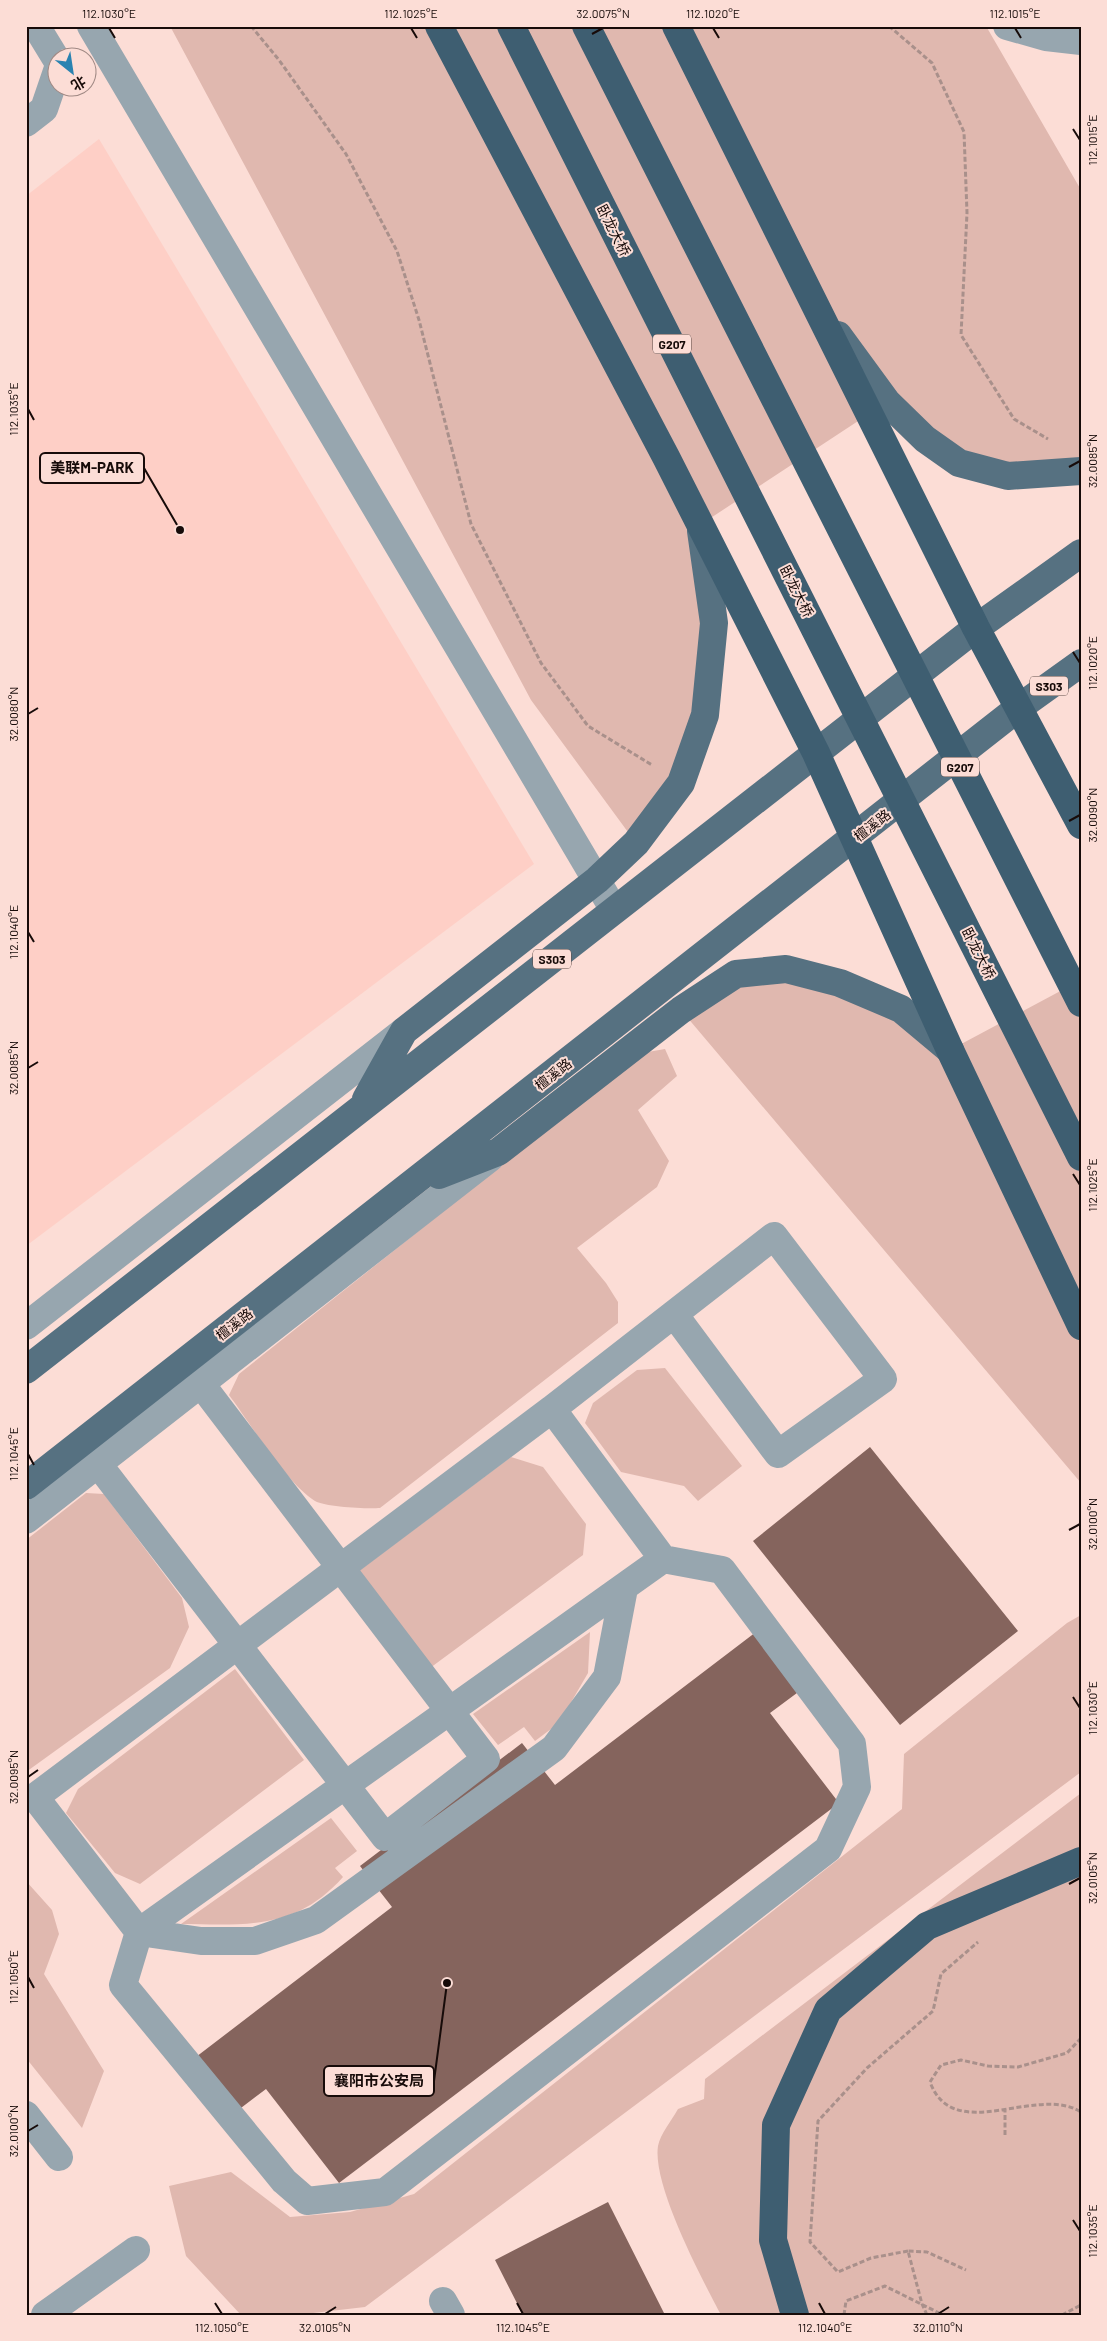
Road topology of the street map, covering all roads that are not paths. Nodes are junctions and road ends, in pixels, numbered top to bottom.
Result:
1 (36, 26) edge
2 (91, 26) edge
3 (438, 26) edge
4 (511, 26) edge
5 (586, 26) edge
6 (676, 26) edge
7 (1007, 26) edge
8 (1081, 41) edge
9 (49, 48) edge
10 (48, 97) edge
11 (26, 123) edge
12 (811, 298) junction
13 (1081, 471) edge
14 (700, 525) junction
15 (1081, 553) edge
16 (976, 628) junction
17 (1081, 663) edge
18 (1017, 709) junction
19 (816, 753) junction
20 (1081, 825) edge
21 (856, 838) junction
22 (596, 880) junction
23 (614, 910) junction
24 (1081, 1003) edge
25 (404, 1031) junction
26 (950, 1050) junction
27 (360, 1109) junction
28 (498, 1152) junction
29 (1081, 1158) edge
30 (412, 1185) junction
31 (674, 1314) junction
32 (26, 1326) edge
33 (1081, 1326) edge
34 (26, 1370) edge
35 (201, 1384) junction
36 (552, 1408) junction
37 (98, 1464) junction
38 (26, 1486) edge
39 (26, 1520) edge
40 (663, 1559) junction
41 (340, 1567) junction
42 (624, 1588) junction
43 (237, 1647) junction
44 (450, 1712) junction
45 (346, 1786) junction
46 (1081, 1861) edge
47 (139, 1932) junction
48 (26, 2115) edge
49 (59, 2157) dead end
50 (136, 2250) dead end
51 (46, 2315) edge
52 (795, 2315) edge

1 - 9 street
2 - 22 street
3 - 14 highway
4 - 29 highway, 卧龙大桥 / G207
5 - 24 highway, G207
6 - 12 highway
7 - 8 street
10 - 11 street
12 - 13 main road
12 - 16 highway
14 - 19 highway
14 - 22 main road
15 - 16 main road, S303
16 - 18 highway
16 - 19 main road, S303
17 - 18 main road, 檀溪路 / S303
18 - 20 highway
18 - 21 main road, 檀溪路 / S303
19 - 21 highway
19 - 23 main road, S303
21 - 26 highway
21 - 30 main road, 檀溪路 / S303
22 - 23 street
22 - 25 main road
23 - 27 main road, S303
25 - 27 main road
25 - 32 street
26 - 28 main road
26 - 33 highway
27 - 34 main road, S303
28 - 30 main road
28 - 35 street
30 - 38 main road, 檀溪路 / S303
31 - 31 street
31 - 36 street
35 - 37 street
35 - 41 street
36 - 40 street
36 - 41 street
37 - 39 street
37 - 43 street
40 - 42 street
40 - 47 street
41 - 43 street
41 - 44 street
42 - 44 street
42 - 47 street
43 - 45 street
43 - 47 street
44 - 45 street
44 - 45 street
45 - 47 street
46 - 52 highway
48 - 49 street
50 - 51 street

